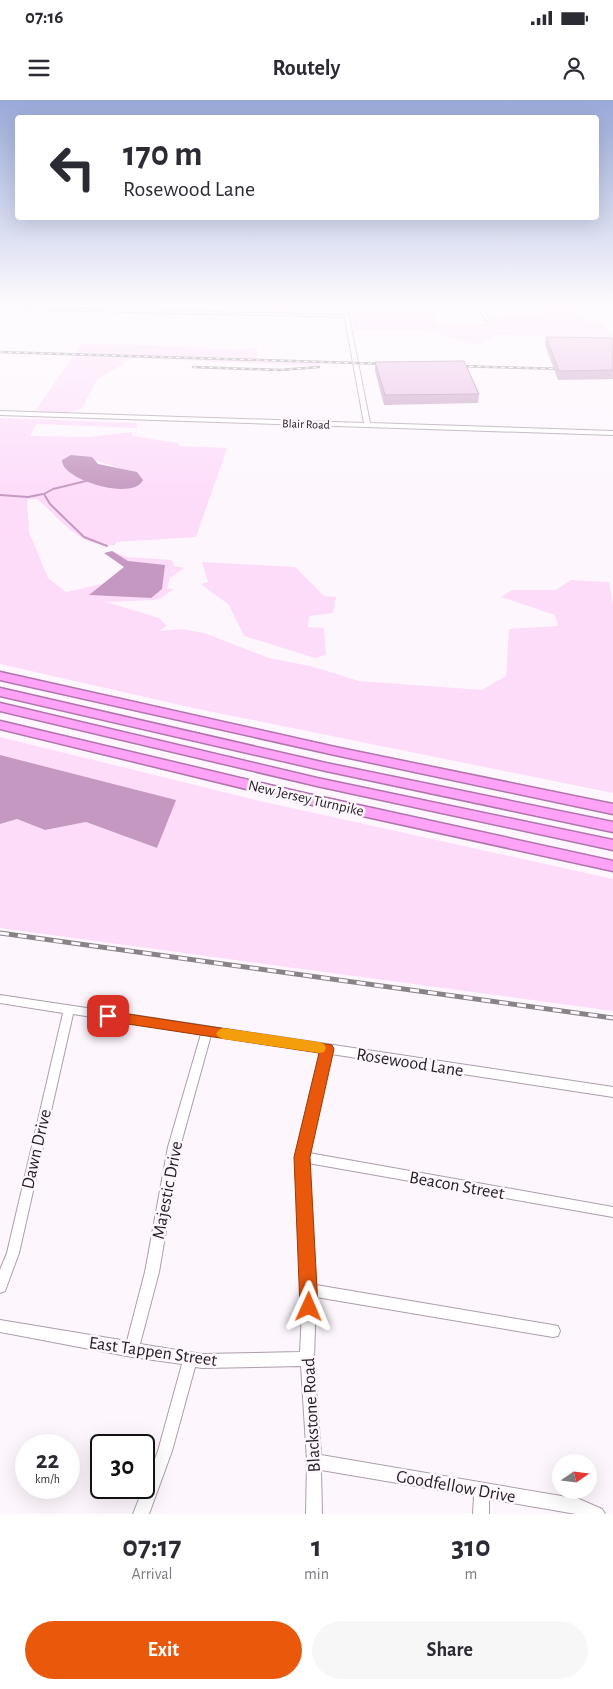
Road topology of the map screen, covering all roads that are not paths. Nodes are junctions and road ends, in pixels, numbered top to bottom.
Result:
1 (357, 368) edge
2 (0, 413) edge
3 (368, 426) junction
4 (613, 432) edge
5 (0, 676) edge
6 (0, 692) edge
7 (0, 707) edge
8 (0, 725) edge
9 (613, 809) edge
10 (613, 827) edge
11 (613, 845) edge
12 (613, 866) edge
13 (0, 1000) edge
14 (69, 1010) junction
15 (207, 1031) junction
16 (327, 1049) junction
17 (613, 1092) edge
18 (302, 1157) junction
19 (613, 1212) edge
20 (0, 1287) edge
21 (310, 1290) junction
22 (0, 1326) edge
23 (553, 1331) dead end
24 (132, 1350) junction
25 (190, 1359) junction
26 (307, 1360) junction
27 (314, 1461) junction
28 (482, 1490) junction
29 (141, 1514) edge
30 (314, 1514) edge
31 (481, 1514) edge
32 (597, 1514) edge

1 - 3 street
2 - 3 street, Blair Road
3 - 4 street, Blair Road
5 - 9 highway
6 - 10 highway
7 - 11 highway, New Jersey Turnpike
8 - 12 highway, New Jersey Turnpike
13 - 14 street, Rosewood Lane
14 - 15 street, Rosewood Lane
14 - 20 street, Dawn Drive
15 - 16 street, Rosewood Lane
15 - 24 street, Majestic Drive
16 - 17 street, Rosewood Lane
16 - 18 street, Blackstone Road
18 - 19 street, Beacon Street
18 - 21 street, Blackstone Road
21 - 23 street
21 - 26 street, Blackstone Road
22 - 24 street, East Tappen Street
24 - 25 street, East Tappen Street
25 - 26 street, East Tappen Street
25 - 29 street
26 - 27 street, Blackstone Road
27 - 28 street, Goodfellow Drive
27 - 30 street, Blackstone Road
28 - 31 street
28 - 32 street, Goodfellow Drive

